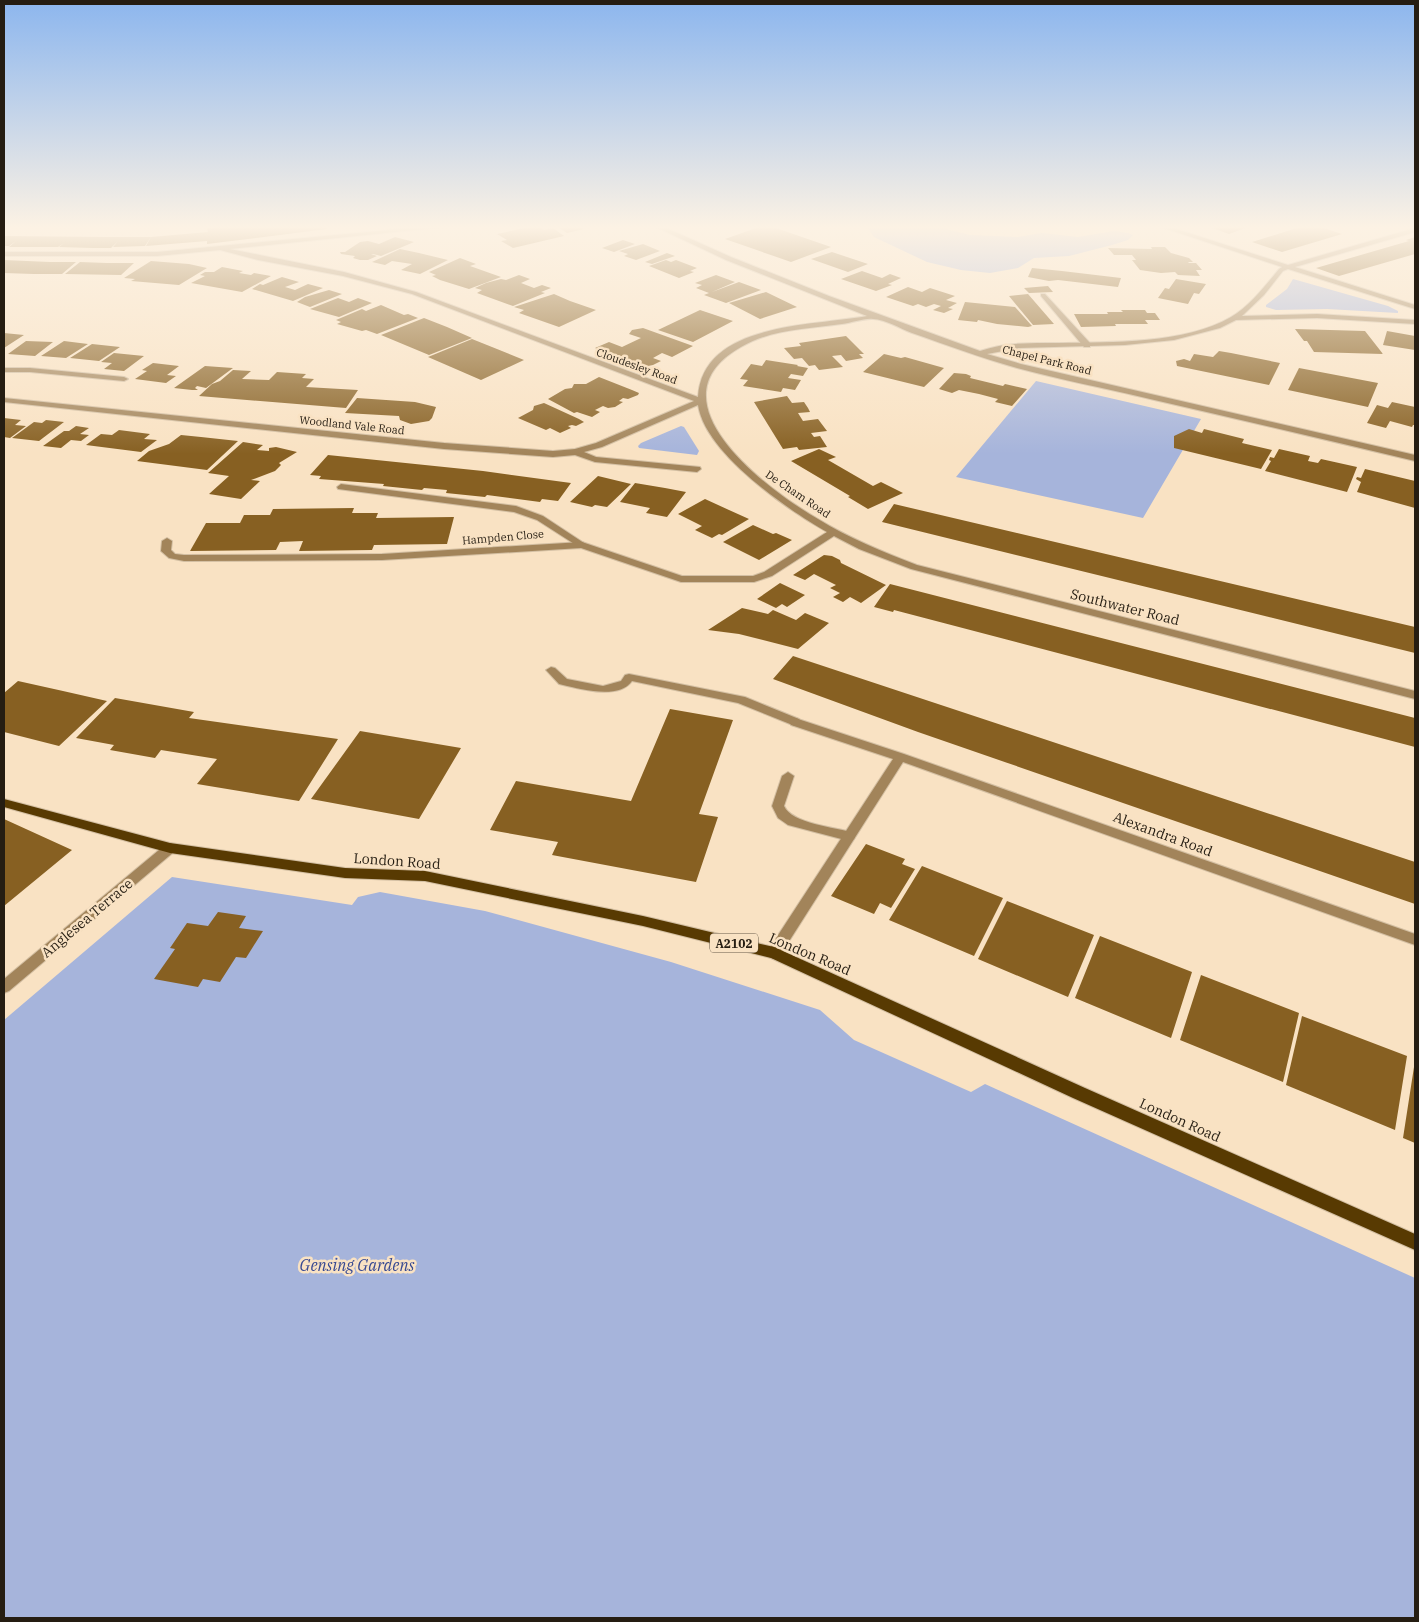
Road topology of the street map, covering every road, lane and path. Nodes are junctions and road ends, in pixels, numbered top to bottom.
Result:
1 (440, 303) edge
2 (842, 303) edge
3 (1051, 303) edge
4 (1252, 303) edge
5 (1401, 303) edge
6 (1415, 307) edge
7 (876, 316) junction
8 (1235, 318) junction
9 (1415, 322) edge
10 (1087, 345) junction
11 (980, 354) junction
12 (4, 370) edge
13 (124, 379) dead end
14 (4, 400) edge
15 (701, 401) junction
16 (576, 452) junction
17 (1415, 458) edge
18 (697, 469) dead end
19 (341, 487) dead end
20 (834, 532) junction
21 (167, 541) dead end
22 (582, 545) junction
23 (551, 670) dead end
24 (1415, 695) edge
25 (900, 757) junction
26 (788, 776) dead end
27 (4, 803) edge
28 (849, 836) junction
29 (170, 848) junction
30 (1415, 940) edge
31 (774, 953) junction
32 (4, 987) edge
33 (1415, 1242) edge

1 - 15 street, Cloudesley Road
2 - 7 street, Chapel Park Road
3 - 10 street
4 - 8 street
5 - 6 street
7 - 11 street, Chapel Park Road
7 - 15 street
8 - 9 street
8 - 10 street
10 - 11 street
11 - 17 street, Chapel Park Road
12 - 13 street
14 - 16 street, Woodland Vale Road
15 - 16 street
15 - 20 street, De Cham Road
16 - 18 street, Woodland Vale Road
19 - 22 street
20 - 22 street, Hampden Close
20 - 24 street, Southwater Road
21 - 22 street, Hampden Close
23 - 25 street, Alexandra Road
25 - 28 street
25 - 30 street, Alexandra Road
26 - 28 street
27 - 29 main road, London Road / A2102
28 - 31 street
29 - 31 main road, London Road / A2102
29 - 32 street, Anglesea Terrace
31 - 33 main road, London Road / A2102

